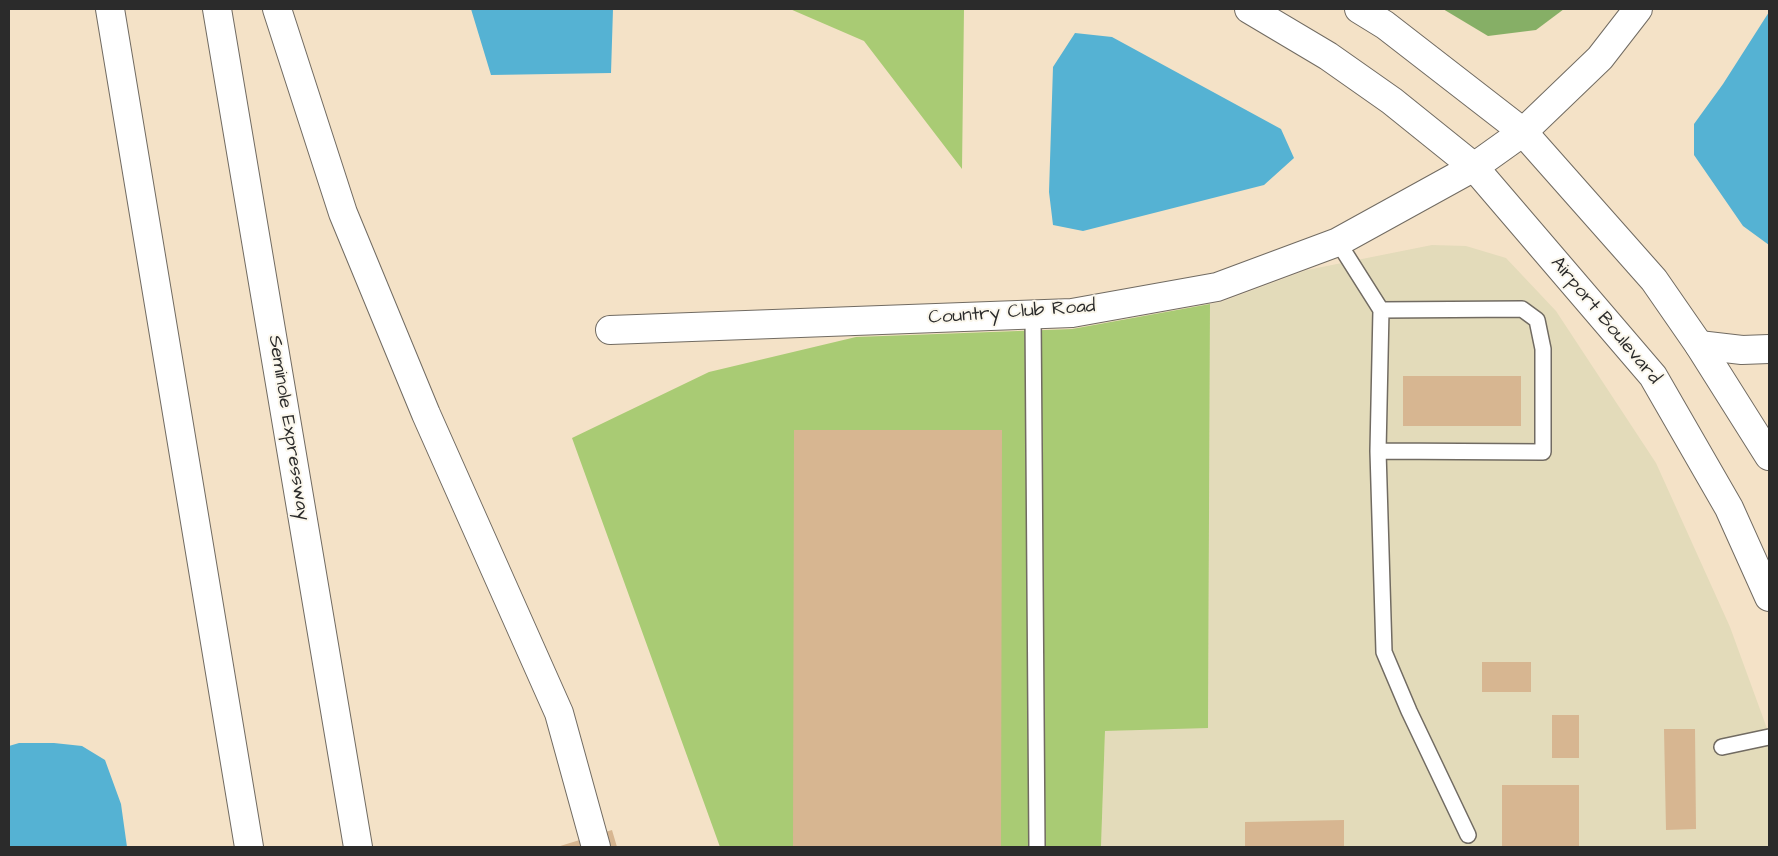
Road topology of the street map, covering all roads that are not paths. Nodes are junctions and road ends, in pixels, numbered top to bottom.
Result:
1 (110, 9) edge
2 (217, 9) edge
3 (277, 9) edge
4 (1249, 9) edge
5 (1358, 9) edge
6 (1638, 9) edge
7 (1522, 132) junction
8 (1474, 167) junction
9 (1338, 242) junction
10 (1381, 310) junction
11 (1033, 315) junction
12 (610, 330) dead end
13 (1699, 345) junction
14 (1769, 350) edge
15 (1378, 451) junction
16 (1769, 456) edge
17 (1769, 596) edge
18 (1769, 737) edge
19 (1722, 747) dead end
20 (1468, 835) dead end
21 (249, 847) edge
22 (358, 847) edge
23 (596, 847) edge
24 (1036, 847) edge

1 - 21 main road
2 - 22 main road, Seminole Expressway
3 - 23 main road
4 - 8 main road, Airport Boulevard
5 - 7 main road
6 - 7 main road
7 - 8 main road
7 - 13 main road
8 - 9 main road, Country Club Road
8 - 17 main road, Airport Boulevard
9 - 10 lane
9 - 11 main road, Country Club Road
10 - 15 lane
10 - 15 lane
11 - 12 main road, Country Club Road
11 - 24 lane
13 - 14 main road
13 - 16 main road
15 - 20 lane
18 - 19 lane

